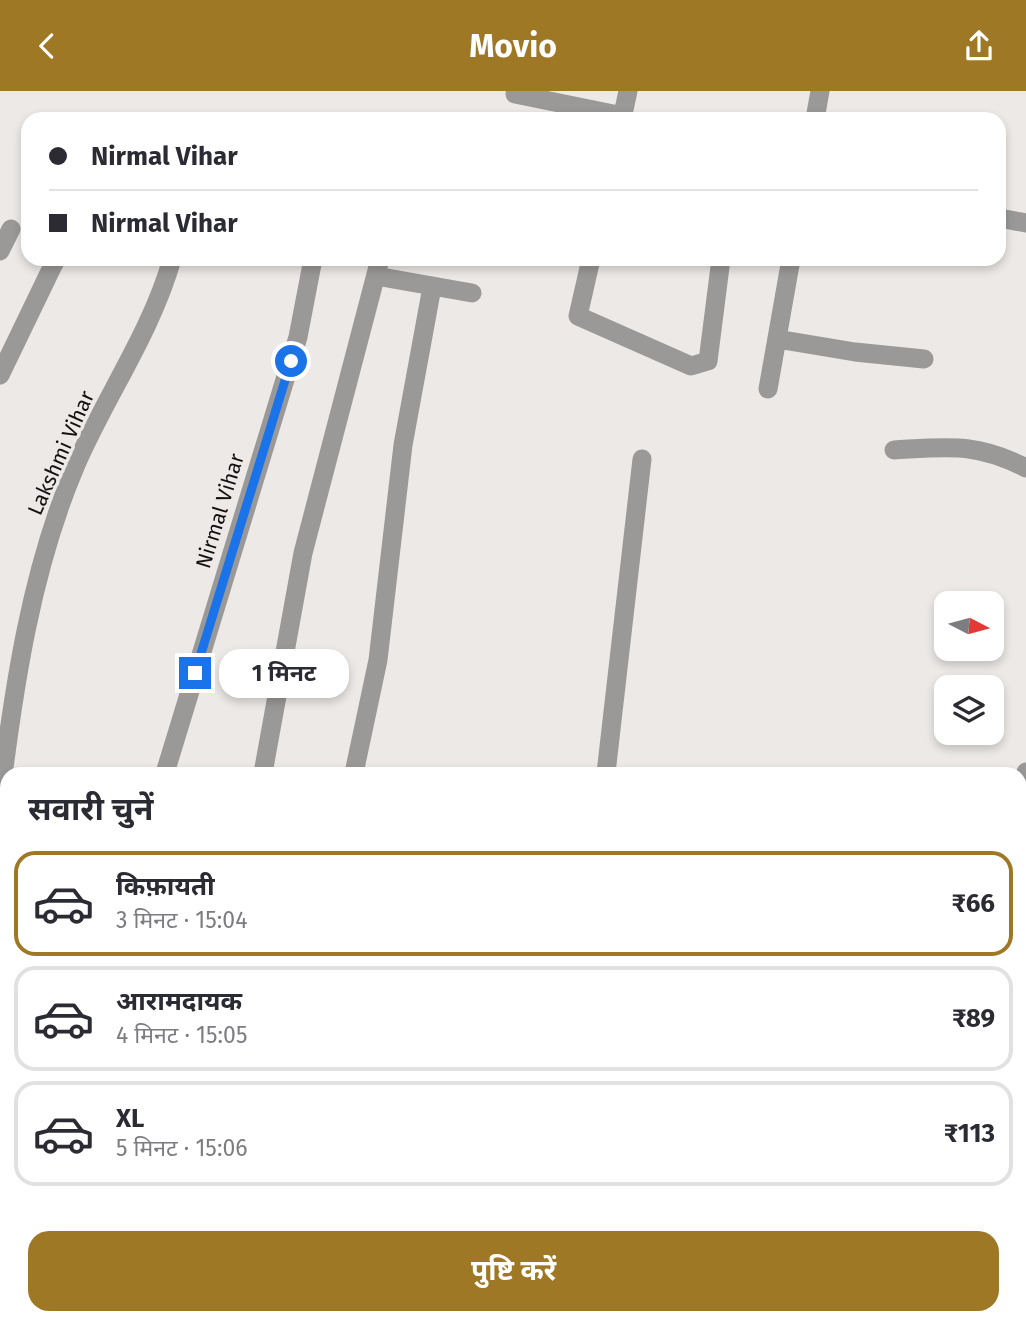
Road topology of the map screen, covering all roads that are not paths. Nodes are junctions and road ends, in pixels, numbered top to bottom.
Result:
1 (628, 91) edge
2 (820, 91) edge
3 (515, 94) dead end
4 (596, 112) edge
5 (624, 112) edge
6 (816, 112) edge
7 (1006, 219) edge
8 (1026, 223) edge
9 (11, 229) dead end
10 (0, 251) edge
11 (53, 266) edge
12 (169, 266) edge
13 (312, 266) edge
14 (589, 266) edge
15 (720, 266) edge
16 (790, 266) edge
17 (378, 267) edge
18 (432, 287) junction
19 (472, 293) dead end
20 (777, 339) junction
21 (924, 359) dead end
22 (0, 375) edge
23 (768, 389) dead end
24 (894, 450) dead end
25 (642, 459) dead end
26 (1026, 468) edge
27 (5, 767) edge
28 (166, 767) edge
29 (264, 767) edge
30 (355, 767) edge
31 (607, 767) edge

1 - 5 street
2 - 6 street
3 - 4 street
7 - 8 street
9 - 10 street
11 - 22 street
12 - 27 street, Lakshmi Vihar
13 - 28 street, Nirmal Vihar
14 - 15 street
16 - 20 street
17 - 18 street
17 - 29 street
18 - 19 street
18 - 30 street
20 - 21 street
20 - 23 street
24 - 26 street
25 - 31 street

